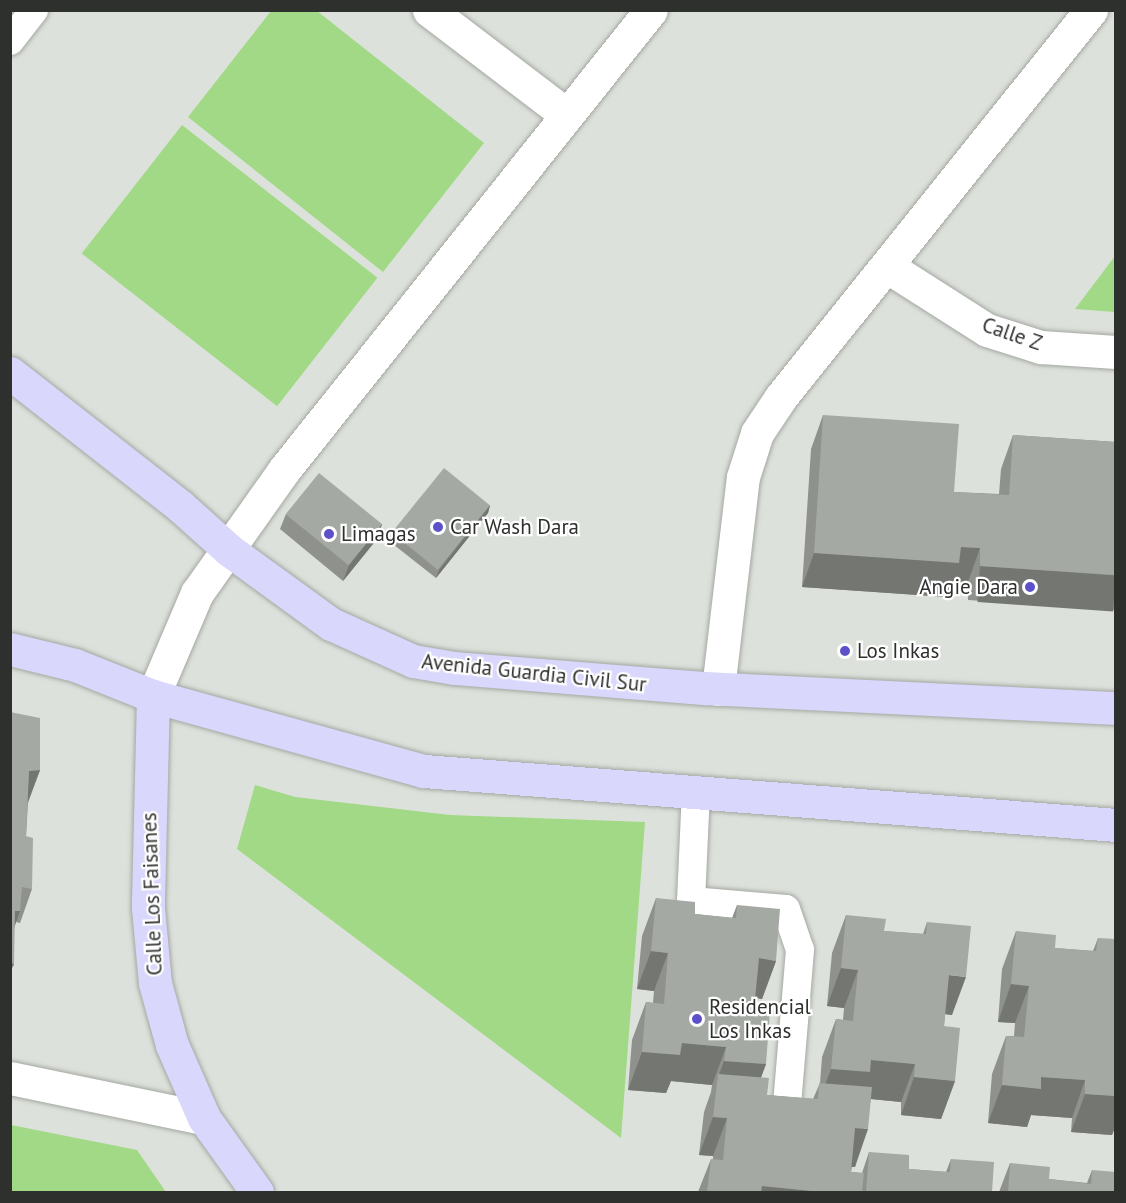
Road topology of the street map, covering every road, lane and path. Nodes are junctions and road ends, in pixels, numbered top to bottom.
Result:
1 (34, 10) edge
2 (429, 10) edge
3 (651, 10) edge
4 (1091, 10) edge
5 (10, 41) edge
6 (567, 115) junction
7 (888, 267) junction
8 (1116, 352) edge
9 (10, 373) edge
10 (230, 550) junction
11 (10, 649) edge
12 (718, 689) junction
13 (153, 696) junction
14 (1116, 708) edge
15 (696, 791) junction
16 (1116, 825) edge
17 (10, 1078) edge
18 (786, 1115) edge
19 (204, 1118) junction
20 (256, 1192) edge

1 - 5 lane
2 - 6 street
3 - 6 street
4 - 7 street
6 - 10 street
7 - 8 street, Calle Z
7 - 12 street
9 - 10 main road, Avenida Guardia Civil Sur
10 - 12 main road, Avenida Guardia Civil Sur
10 - 13 street
11 - 13 main road
12 - 14 main road, Avenida Guardia Civil Sur
13 - 15 main road
13 - 19 main road, Calle Los Faisanes
15 - 16 main road
15 - 18 lane
17 - 19 street
19 - 20 main road, Calle Los Faisanes

